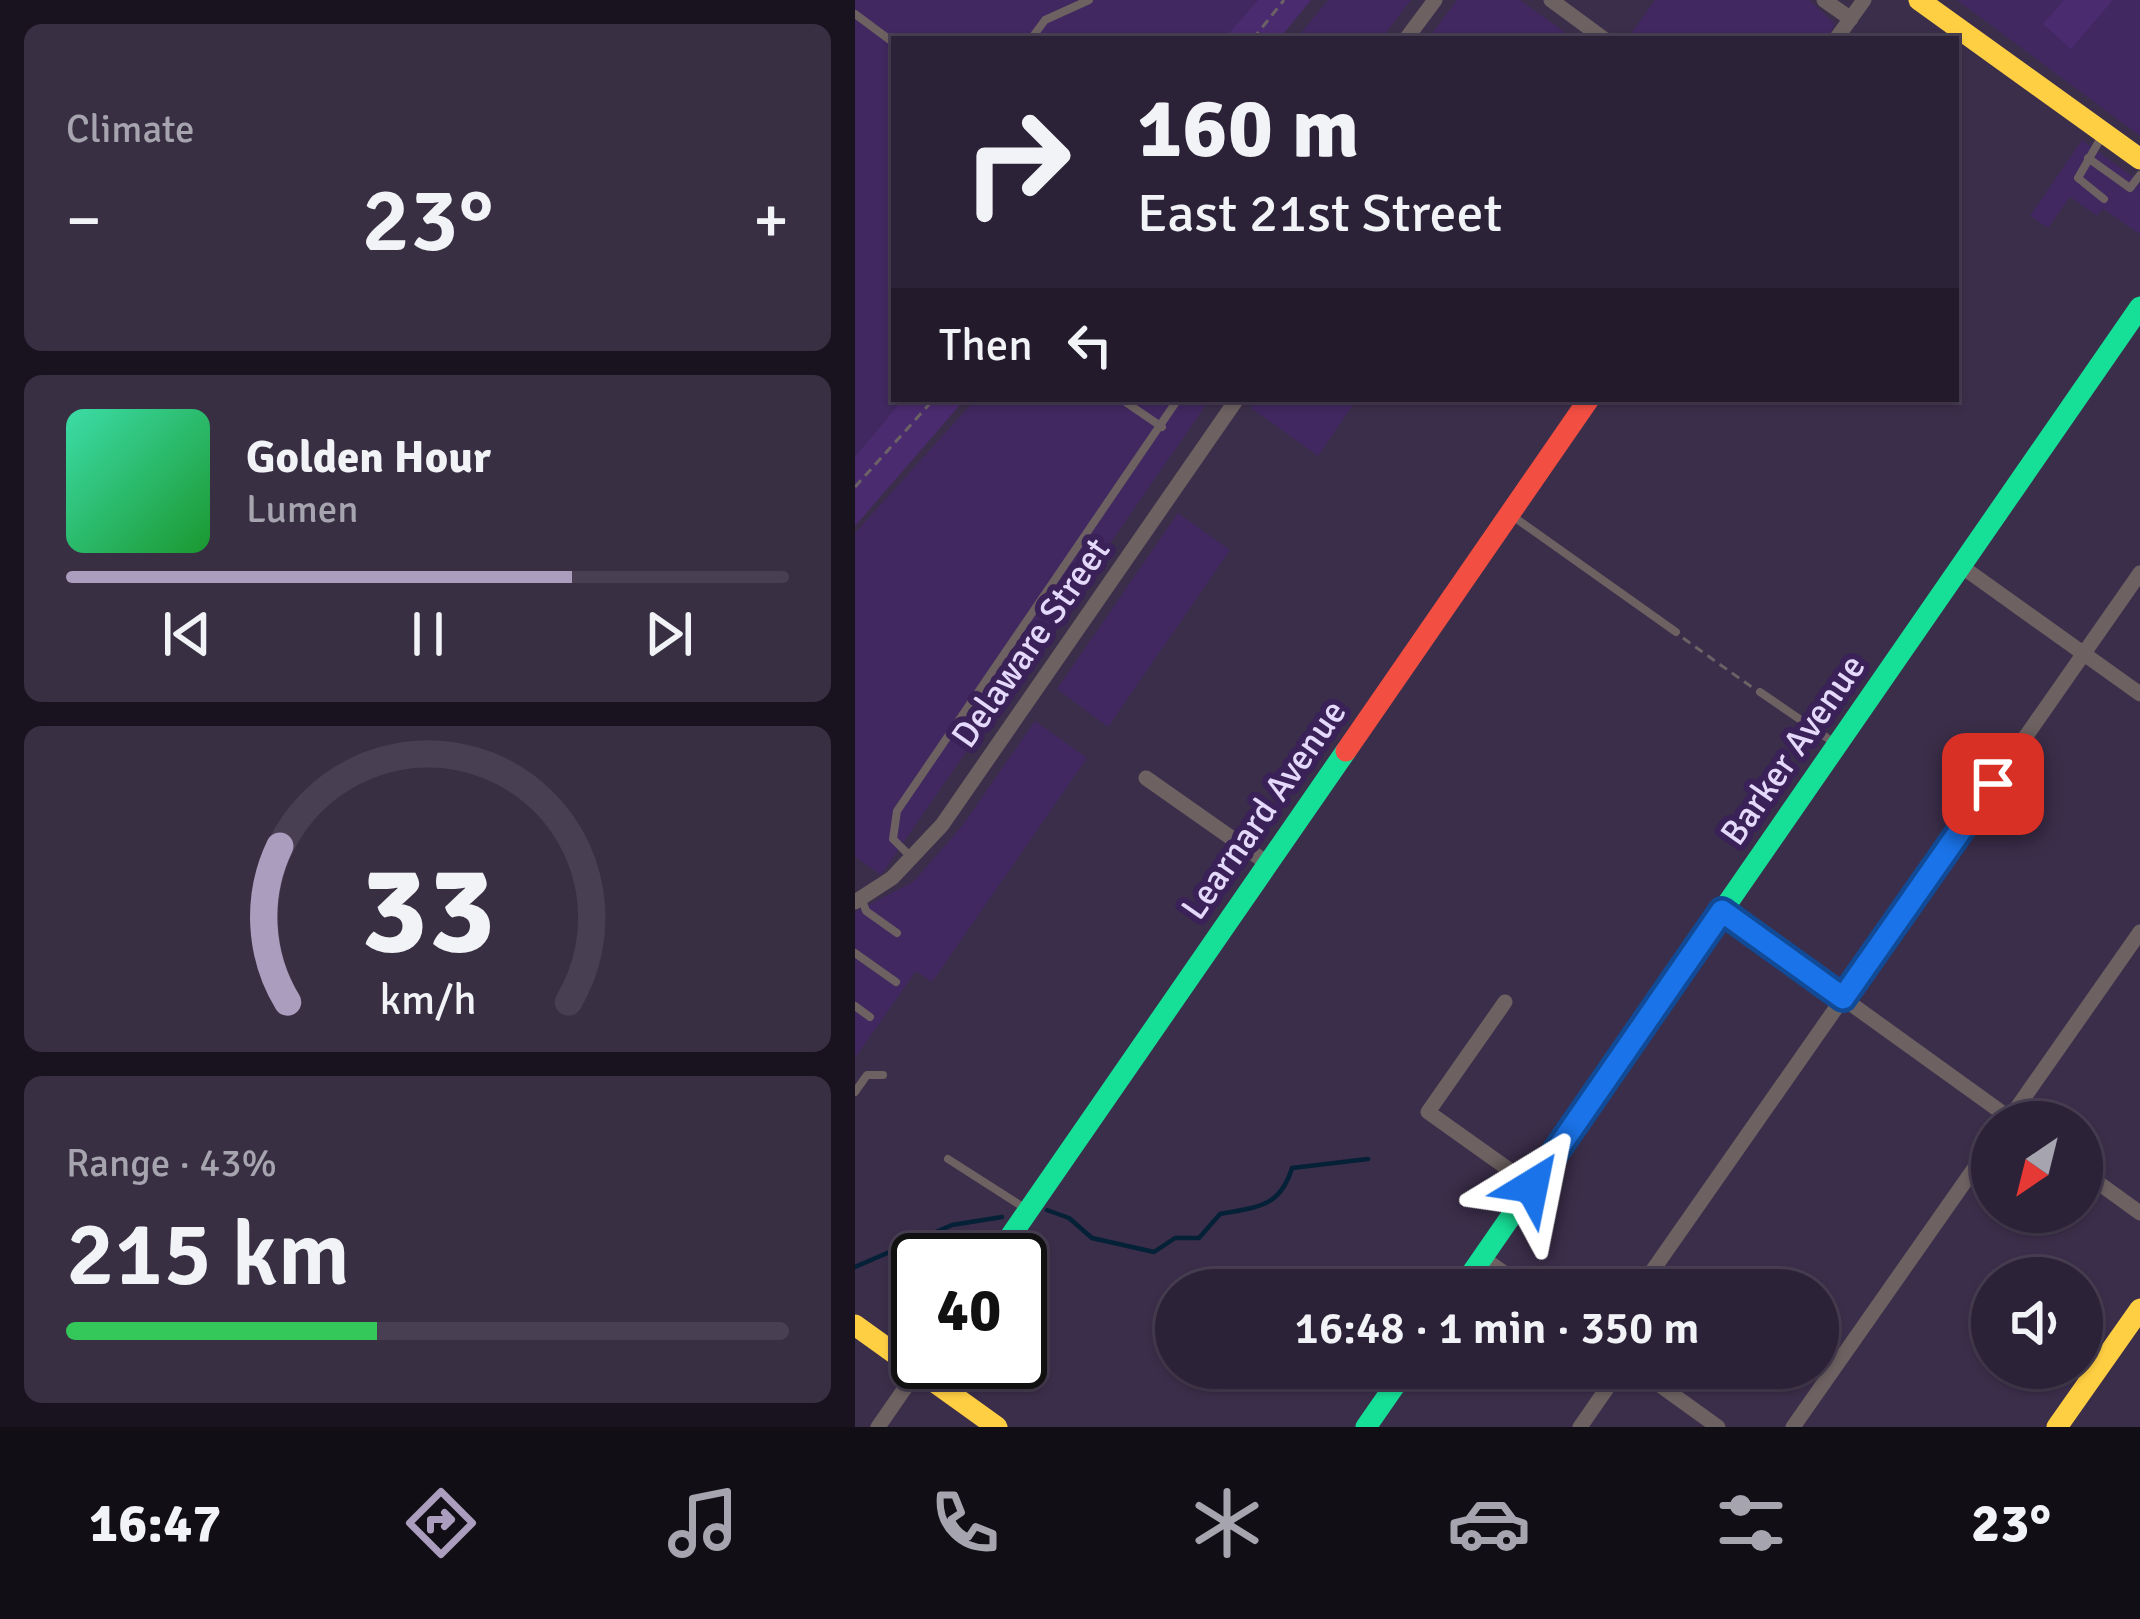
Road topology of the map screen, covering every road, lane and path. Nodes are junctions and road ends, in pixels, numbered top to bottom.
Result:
1 (1089, 0) edge
2 (1284, 0) edge
3 (1435, 0) edge
4 (1551, 0) edge
5 (1824, 0) edge
6 (1864, 0) edge
7 (1919, 0) edge
8 (855, 14) edge
9 (1851, 19) junction
10 (1033, 36) edge
11 (1255, 36) edge
12 (1408, 36) edge
13 (1600, 36) edge
14 (1839, 36) edge
15 (891, 41) edge
16 (2104, 134) junction
17 (2088, 158) junction
18 (2140, 159) edge
19 (2140, 175) edge
20 (2105, 199) dead end
21 (2140, 307) edge
22 (931, 402) edge
23 (1125, 402) edge
24 (1176, 402) edge
25 (1235, 402) edge
26 (1587, 402) edge
27 (1162, 427) junction
28 (855, 487) edge
29 (1510, 514) junction
30 (1961, 566) junction
31 (2140, 573) edge
32 (1676, 632) joint
33 (2084, 654) junction
34 (1760, 692) joint
35 (2140, 694) edge
36 (1837, 744) junction
37 (1146, 778) dead end
38 (913, 859) junction
39 (1267, 863) junction
40 (858, 900) edge
41 (1722, 911) junction
42 (2140, 932) edge
43 (897, 933) dead end
44 (855, 953) edge
45 (896, 982) dead end
46 (1843, 998) junction
47 (1505, 1002) dead end
48 (855, 1006) edge
49 (870, 1017) dead end
50 (883, 1076) dead end
51 (855, 1092) edge
52 (1983, 1101) edge
53 (2024, 1101) edge
54 (948, 1160) dead end
55 (1971, 1173) edge
56 (1532, 1186) junction
57 (2103, 1187) edge
58 (1027, 1210) junction
59 (2140, 1214) edge
60 (1012, 1233) edge
61 (1483, 1258) junction
62 (1475, 1269) edge
63 (1498, 1269) edge
64 (1654, 1269) edge
65 (2140, 1309) edge
66 (855, 1325) edge
67 (891, 1348) edge
68 (904, 1389) edge
69 (949, 1389) edge
70 (1392, 1389) edge
71 (1606, 1389) edge
72 (1665, 1389) edge
73 (878, 1427) edge
74 (997, 1427) edge
75 (1366, 1427) edge
76 (1580, 1427) edge
77 (1718, 1427) edge
78 (1793, 1427) edge
79 (2057, 1427) edge

1 - 10 lane
2 - 11 path
3 - 12 street
4 - 13 street
5 - 9 street
6 - 9 street
7 - 16 street
8 - 15 lane
9 - 14 street
16 - 17 lane
16 - 18 street
17 - 19 lane
17 - 20 lane
21 - 30 street, Barker Avenue
22 - 28 path
23 - 27 lane
24 - 27 lane
25 - 38 street, Delaware Street
26 - 29 street, Learnard Avenue
27 - 38 lane
29 - 32 lane
29 - 39 street, Learnard Avenue
30 - 33 street
30 - 36 street, Barker Avenue
31 - 33 street
32 - 34 path
33 - 35 street
33 - 46 street
34 - 36 lane
36 - 41 street, Barker Avenue
37 - 39 street
38 - 40 street, Delaware Street
39 - 58 street, Learnard Avenue
40 - 43 lane
41 - 46 street
41 - 56 street, Barker Avenue
42 - 53 street
44 - 45 lane
46 - 52 street
46 - 64 street
47 - 56 street
48 - 49 lane
50 - 51 lane
54 - 58 lane
55 - 78 street
56 - 61 street, Barker Avenue
57 - 59 street
58 - 60 street, Learnard Avenue
61 - 62 street, Barker Avenue
61 - 63 street
65 - 79 street
66 - 67 street
68 - 73 street
69 - 74 street
70 - 75 street
71 - 76 street
72 - 77 street

